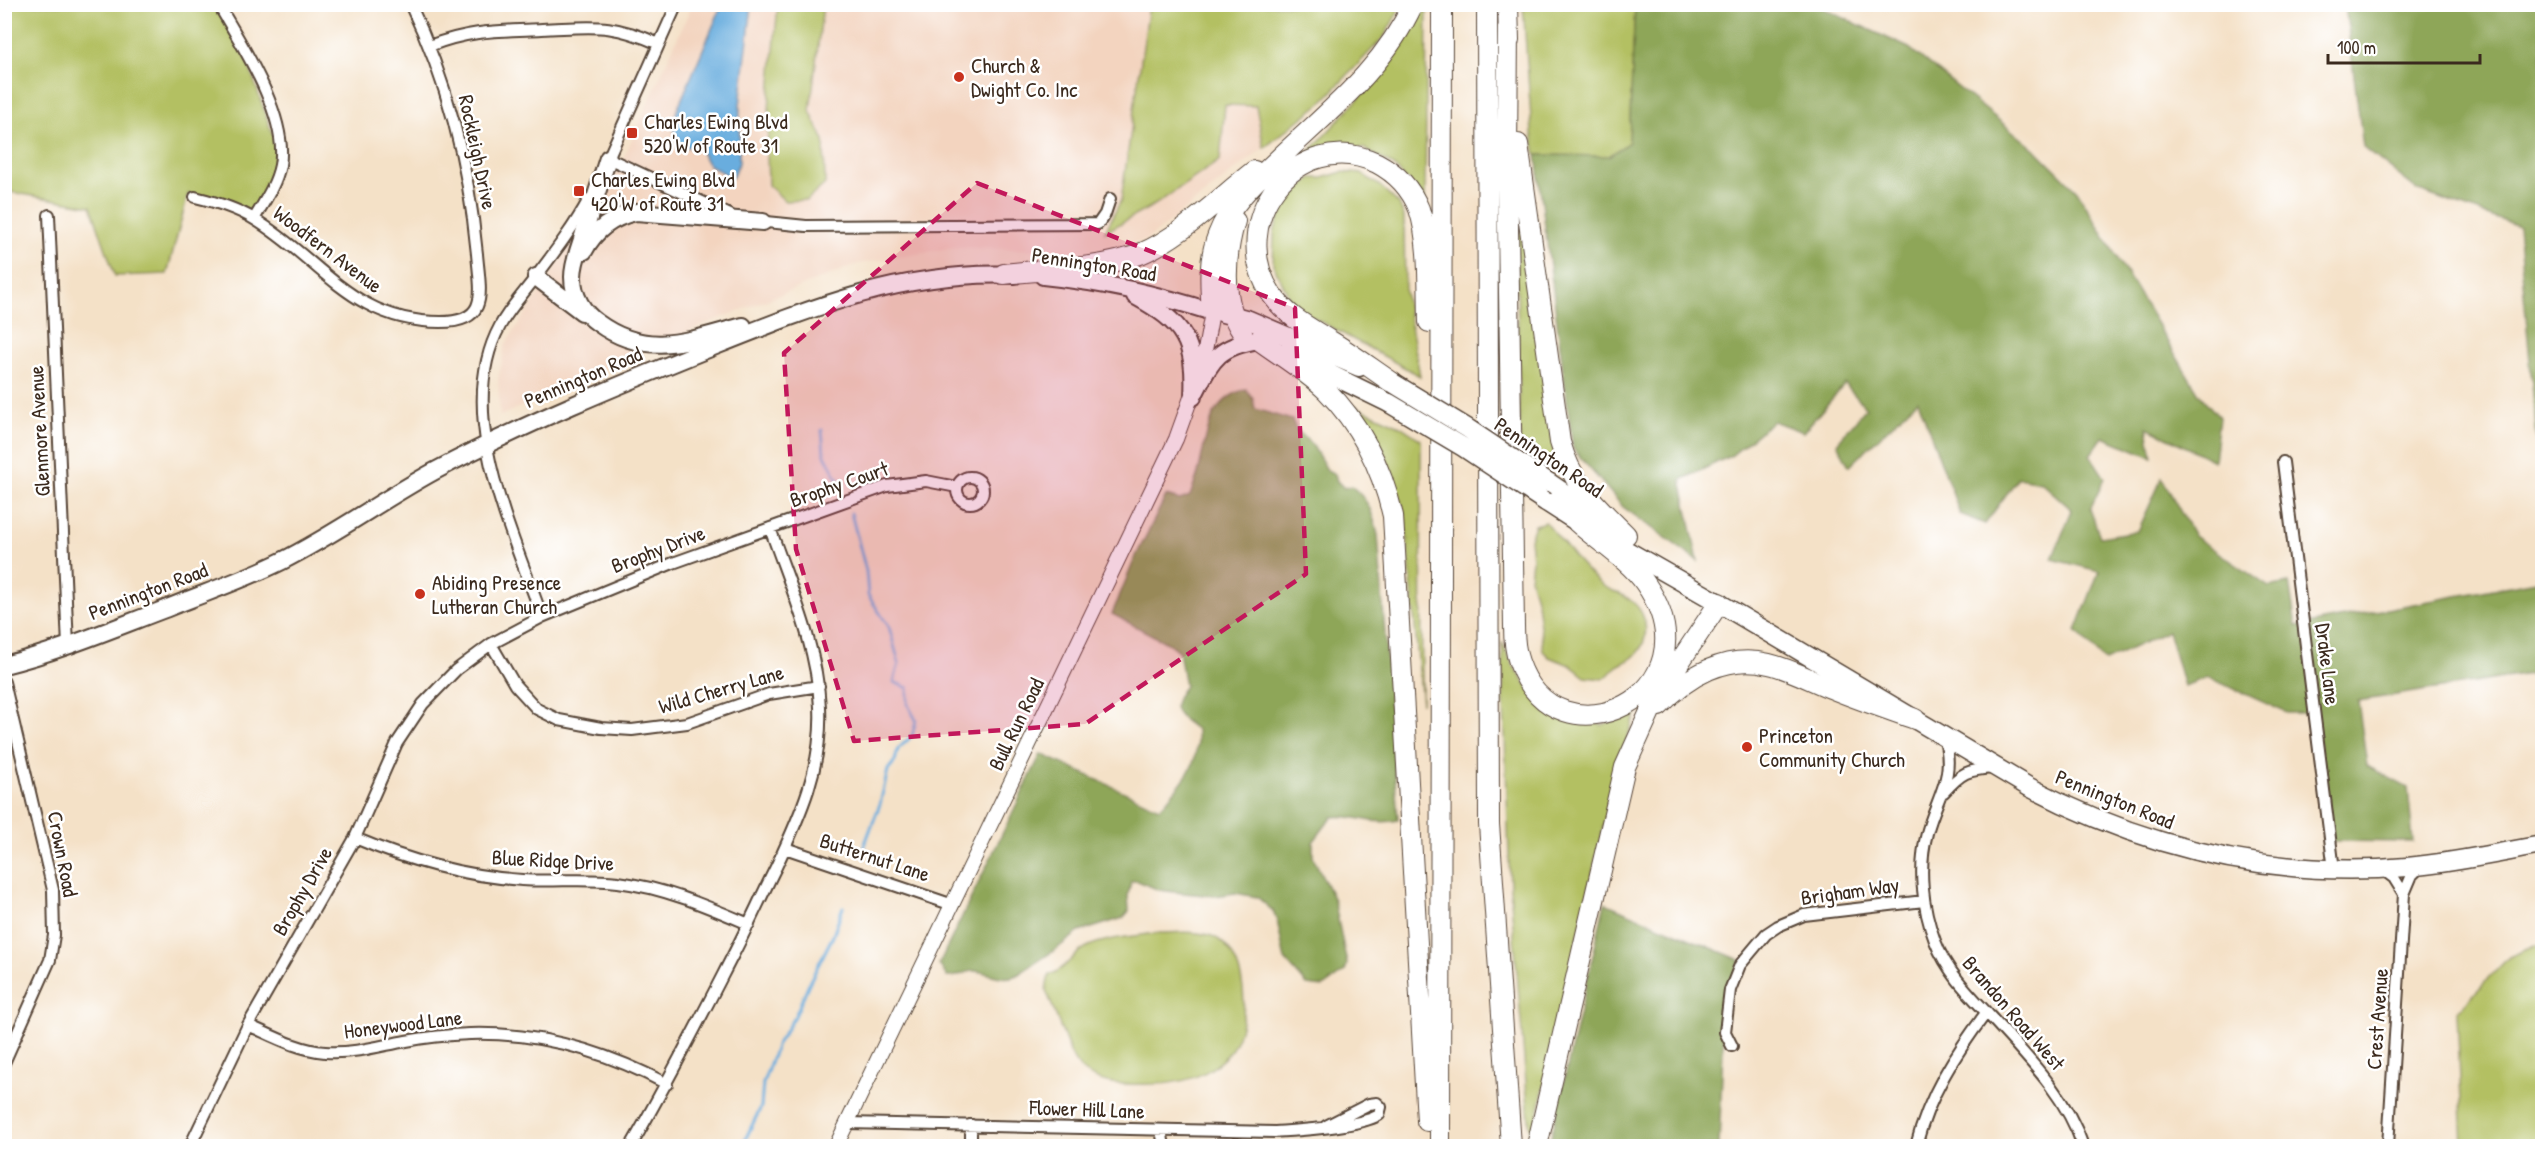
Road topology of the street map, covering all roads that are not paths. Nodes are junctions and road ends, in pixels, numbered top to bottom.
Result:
1 (218, 4) edge
2 (410, 4) edge
3 (677, 4) edge
4 (1413, 4) edge
5 (1442, 4) edge
6 (1487, 4) edge
7 (1508, 4) edge
8 (1508, 27) junction
9 (659, 44) junction
10 (429, 46) junction
11 (1325, 116) junction
12 (608, 158) junction
13 (1250, 188) junction
14 (195, 197) dead end
15 (1110, 199) dead end
16 (49, 214) dead end
17 (254, 219) junction
18 (763, 222) junction
19 (1004, 274) junction
20 (536, 277) junction
21 (1118, 287) junction
22 (827, 302) junction
23 (1212, 312) junction
24 (473, 313) joint
25 (587, 314) junction
26 (1232, 314) junction
27 (1251, 336) junction
28 (1393, 383) junction
29 (1193, 397) junction
30 (487, 445) junction
31 (2283, 462) dead end
32 (957, 487) dead end
33 (1577, 522) junction
34 (770, 528) junction
35 (1626, 535) junction
36 (1441, 552) junction
37 (1719, 603) junction
38 (542, 617) junction
39 (491, 644) junction
40 (68, 646) junction
41 (4, 665) edge
42 (4, 682) edge
43 (819, 686) junction
44 (1915, 719) junction
45 (1944, 737) junction
46 (1632, 749) junction
47 (1997, 768) junction
48 (1940, 797) junction
49 (355, 838) junction
50 (2542, 845) edge
51 (785, 848) junction
52 (2422, 865) junction
53 (2382, 869) junction
54 (2334, 870) junction
55 (2404, 894) junction
56 (1924, 901) junction
57 (953, 905) junction
58 (749, 924) junction
59 (1986, 1013) junction
60 (248, 1025) junction
61 (1732, 1046) dead end
62 (4, 1063) edge
63 (667, 1084) junction
64 (847, 1122) junction
65 (971, 1125) junction
66 (1326, 1126) dead end
67 (1161, 1130) junction
68 (190, 1146) edge
69 (631, 1146) edge
70 (836, 1146) edge
71 (971, 1146) edge
72 (1164, 1146) edge
73 (1428, 1146) edge
74 (1440, 1146) edge
75 (1511, 1146) edge
76 (1537, 1146) edge
77 (1916, 1146) edge
78 (2083, 1146) edge
79 (2388, 1146) edge

1 - 17 street
2 - 10 street, Rockleigh Drive
3 - 9 street
4 - 11 highway
5 - 36 highway
6 - 75 highway
7 - 8 highway
8 - 33 highway
8 - 35 highway
9 - 10 street
9 - 12 street
10 - 24 street, Rockleigh Drive
11 - 13 highway
11 - 19 highway
12 - 18 street
12 - 20 street
12 - 25 main road
13 - 23 highway
13 - 26 highway
14 - 17 street, Woodfern Avenue
15 - 18 street
16 - 40 street, Glenmore Avenue
17 - 24 street, Woodfern Avenue
18 - 25 main road
19 - 21 main road, Pennington Road
19 - 22 main road, Pennington Road
20 - 25 main road
20 - 30 street
21 - 23 main road, Pennington Road
21 - 29 main road
22 - 25 main road
22 - 30 main road, Pennington Road
23 - 26 highway, Pennington Road
23 - 27 highway, Pennington Road
23 - 29 street, Bull Run Road
26 - 27 highway
26 - 28 highway, Pennington Road
27 - 29 main road
27 - 33 highway, Pennington Road, bridge
27 - 73 highway
28 - 35 highway, Pennington Road, bridge
28 - 36 highway
29 - 57 street, Bull Run Road
30 - 38 street
30 - 40 main road, Pennington Road
31 - 54 street, Drake Lane
32 - 34 street, Brophy Court
33 - 37 highway, Pennington Road
34 - 38 street, Brophy Drive
34 - 43 street
35 - 37 highway, Pennington Road
36 - 74 highway
37 - 44 highway, Pennington Road
37 - 46 highway
38 - 39 street, Brophy Drive
39 - 43 street, Wild Cherry Lane
39 - 49 street, Brophy Drive
40 - 41 main road, Pennington Road
42 - 62 street, Crown Road
43 - 51 street
44 - 45 highway, Pennington Road
44 - 46 highway
45 - 47 highway, Pennington Road
45 - 48 street, Brandon Road West
46 - 76 highway
47 - 48 street, Brandon Road West
47 - 54 highway, Pennington Road
48 - 56 street, Brandon Road West
49 - 58 street, Blue Ridge Drive
49 - 60 street, Brophy Drive
50 - 52 highway, Pennington Road
51 - 57 street, Butternut Lane
51 - 58 street
52 - 53 highway, Pennington Road
52 - 55 street, Crest Avenue
53 - 54 highway, Pennington Road
53 - 55 street
55 - 79 street, Crest Avenue
56 - 59 street, Brandon Road West
56 - 61 street, Brigham Way
57 - 64 street, Bull Run Road
58 - 63 street
59 - 77 street
59 - 78 street, Brandon Road West
60 - 63 street, Honeywood Lane
60 - 68 street, Brophy Drive
63 - 69 street
64 - 65 street, Flower Hill Lane
64 - 70 street, Bull Run Road
65 - 67 street, Flower Hill Lane
65 - 71 street
66 - 67 street, Flower Hill Lane
67 - 72 street

